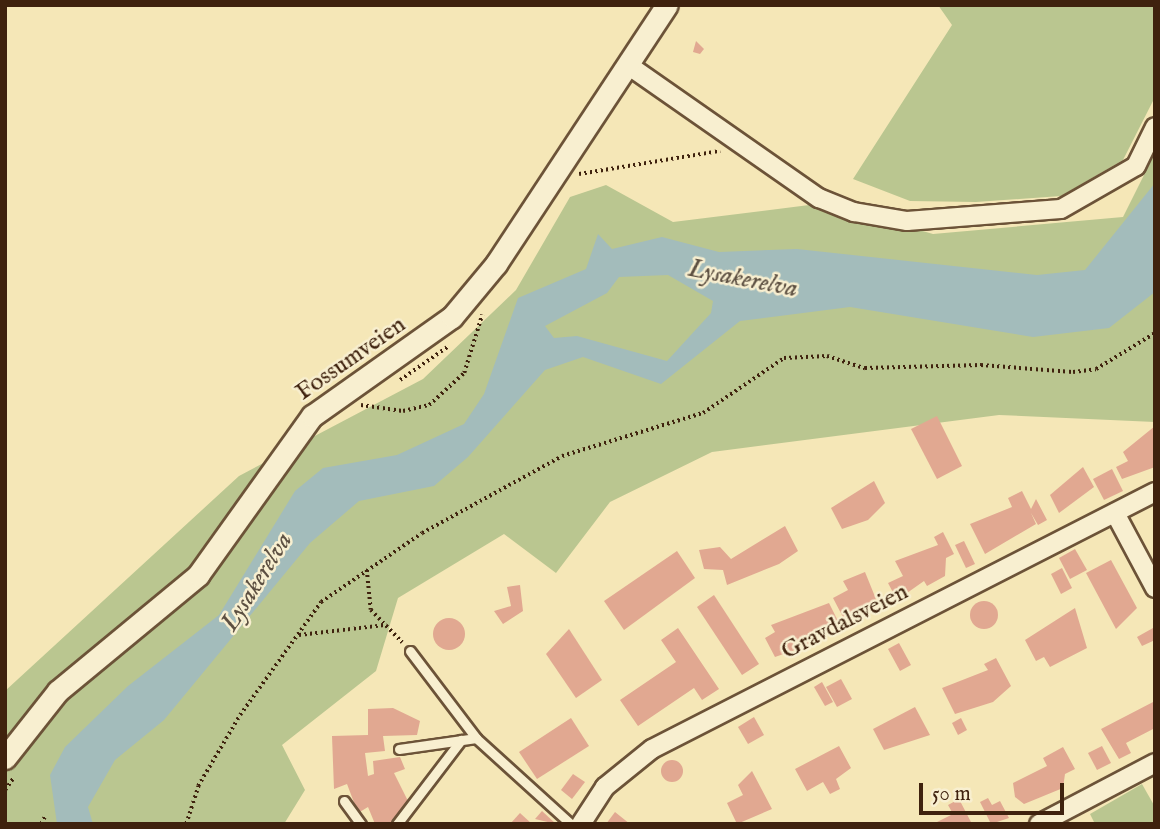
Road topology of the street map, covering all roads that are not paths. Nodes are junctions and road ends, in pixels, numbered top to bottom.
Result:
1 (667, 5) edge
2 (628, 65) junction
3 (1155, 127) edge
4 (1155, 492) edge
5 (1115, 513) junction
6 (1155, 588) edge
7 (410, 651) road end
8 (476, 738) junction
9 (461, 740) junction
10 (400, 749) dead end
11 (13, 762) edge
12 (1155, 763) edge
13 (344, 801) dead end
14 (361, 824) edge
15 (397, 824) edge
16 (571, 824) edge
17 (581, 824) edge
18 (1039, 824) edge

1 - 2 street, Fossumveien
2 - 3 street
2 - 11 street, Fossumveien
4 - 5 street, Gravdalsveien
5 - 6 street
5 - 17 street, Gravdalsveien
7 - 8 lane
8 - 9 lane
8 - 16 lane
9 - 10 lane
9 - 15 lane
12 - 18 street
13 - 14 lane

